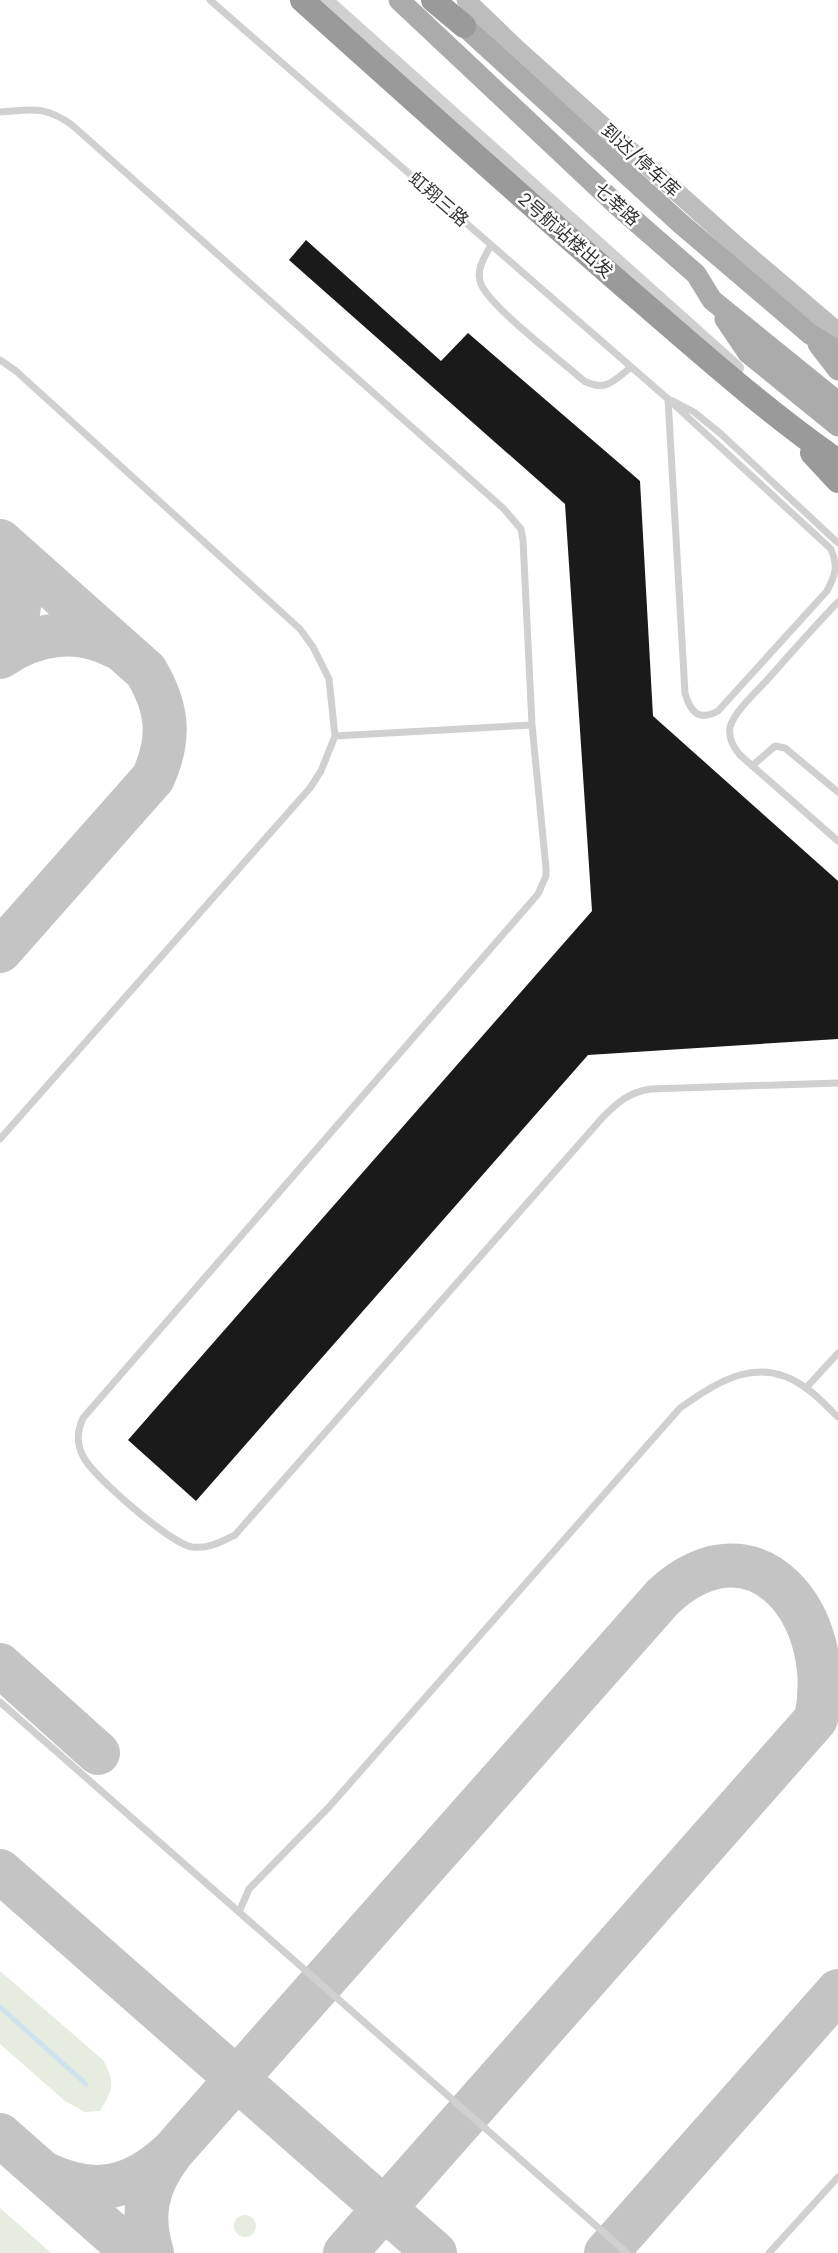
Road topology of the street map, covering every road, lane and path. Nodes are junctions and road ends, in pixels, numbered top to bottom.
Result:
1 (210, 0) edge
2 (302, 0) edge
3 (326, 0) edge
4 (399, 0) edge
5 (433, 0) edge
6 (438, 0) edge
7 (466, 0) edge
8 (464, 26) junction
9 (0, 112) edge
10 (618, 206) junction
11 (491, 245) junction
12 (756, 288) junction
13 (712, 300) junction
14 (814, 325) junction
15 (838, 327) edge
16 (838, 332) edge
17 (838, 351) edge
18 (0, 360) edge
19 (631, 367) junction
20 (838, 370) edge
21 (668, 399) junction
22 (838, 402) edge
23 (779, 419) junction
24 (838, 426) edge
25 (838, 459) edge
26 (838, 481) edge
27 (838, 543) edge
28 (838, 602) edge
29 (532, 724) junction
30 (335, 736) junction
31 (752, 766) junction
32 (838, 792) edge
33 (838, 841) edge
34 (838, 1083) edge
35 (0, 1139) edge
36 (838, 1352) edge
37 (806, 1388) junction
38 (838, 1417) edge
39 (0, 1702) edge
40 (239, 1912) junction
41 (838, 2177) edge
42 (627, 2253) edge
43 (770, 2253) edge

1 - 11 lane, 虹翔三路
2 - 23 highway, 2号航站楼出发
3 - 25 street
4 - 10 main road, 七莘路
5 - 8 highway
6 - 8 highway
7 - 14 main road, 到达/停车库
8 - 12 main road, 到达/停车库
9 - 29 lane
10 - 12 main road
10 - 13 main road, 七莘路
11 - 19 lane, 虹翔三路
11 - 19 lane
12 - 14 main road, 到达/停车库
13 - 22 main road, 七莘路
13 - 24 main road
14 - 15 main road, 到达/停车库
14 - 16 main road, 到达/停车库
14 - 17 main road
14 - 20 main road
18 - 30 lane
19 - 21 lane, 虹翔三路
21 - 21 lane
21 - 27 lane
23 - 25 highway, 2号航站楼出发
23 - 26 highway
28 - 31 lane
29 - 30 lane
29 - 34 lane
30 - 35 lane
31 - 32 lane
31 - 33 lane
36 - 37 lane
37 - 38 lane
37 - 40 lane
39 - 40 lane
40 - 42 lane
41 - 43 lane

